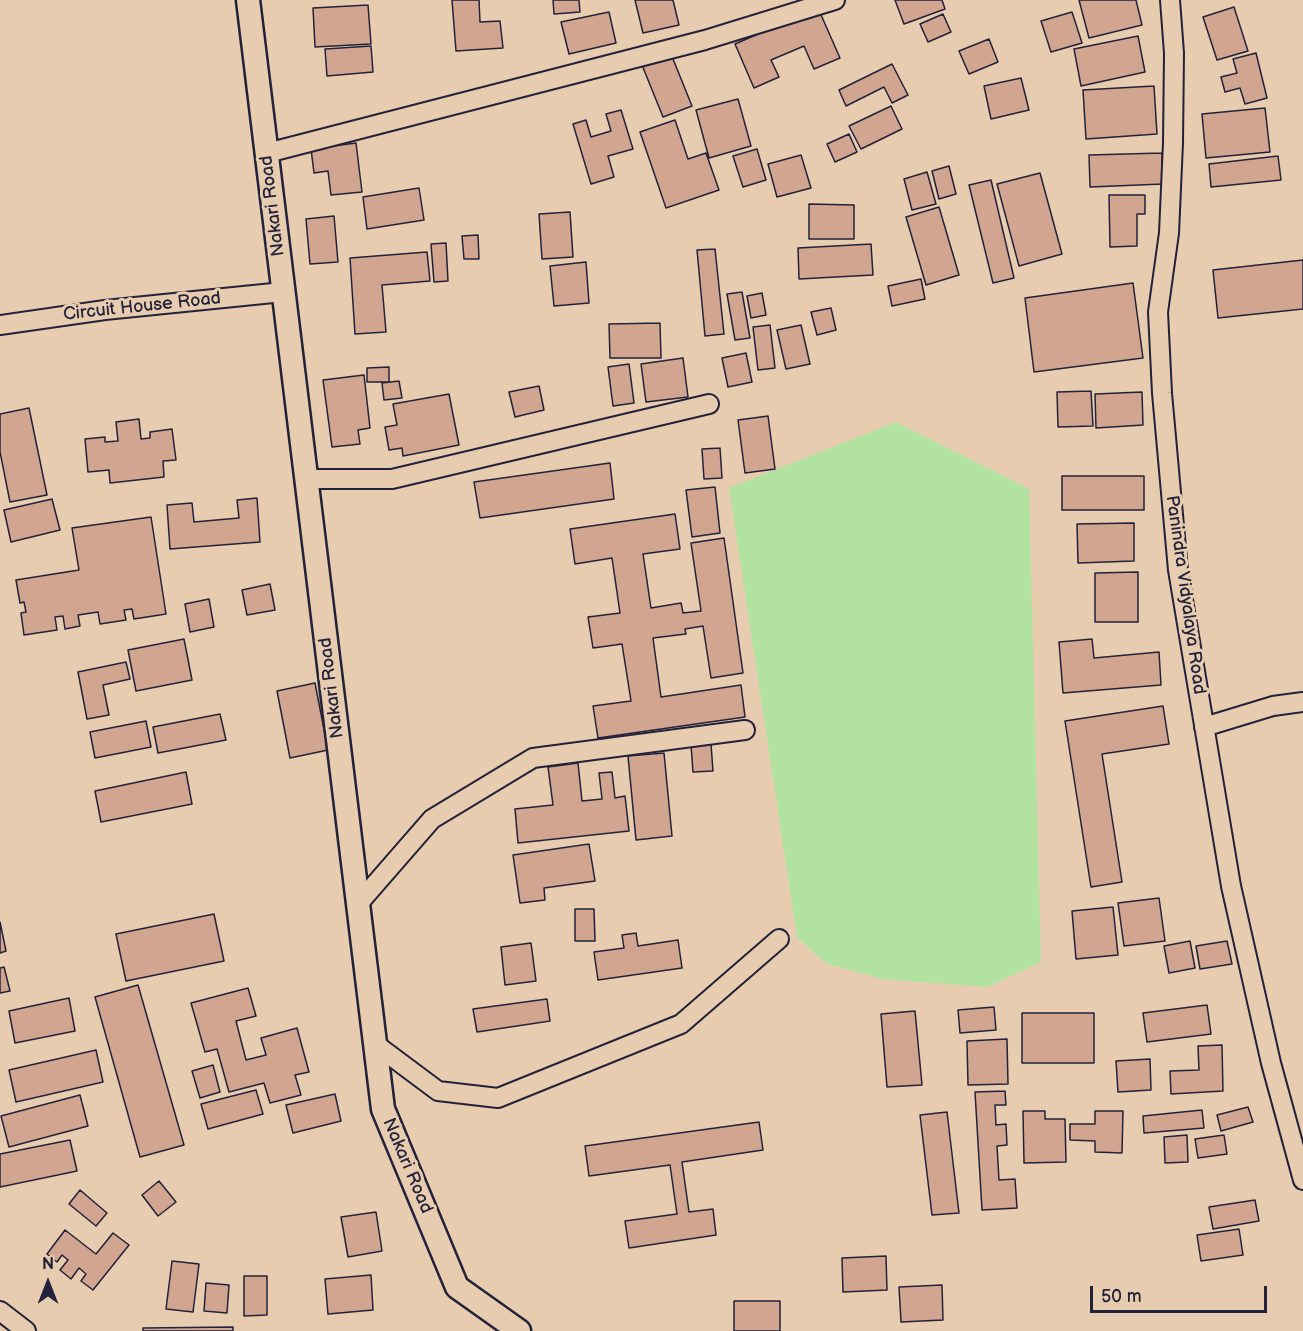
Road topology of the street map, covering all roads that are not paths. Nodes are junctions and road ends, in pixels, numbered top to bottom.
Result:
1 (248, 0) edge
2 (835, 0) edge
3 (1170, 0) edge
4 (267, 153) junction
5 (283, 292) junction
6 (0, 325) edge
7 (709, 404) dead end
8 (306, 479) junction
9 (1303, 702) edge
10 (1204, 727) junction
11 (745, 730) dead end
12 (358, 904) junction
13 (779, 939) dead end
14 (375, 1044) junction
15 (1303, 1180) edge
16 (0, 1311) edge
17 (26, 1331) edge
18 (519, 1331) edge

1 - 4 street, Nakari Road
2 - 4 street
3 - 10 street, Panindra Vidyalaya Road
4 - 5 street, Nakari Road
5 - 6 street, Circuit House Road
5 - 8 street, Nakari Road
7 - 8 street
8 - 12 street, Nakari Road
9 - 10 street
10 - 15 street, Panindra Vidyalaya Road
11 - 12 street
12 - 14 street, Nakari Road
13 - 14 street
14 - 18 street, Nakari Road
16 - 17 street

